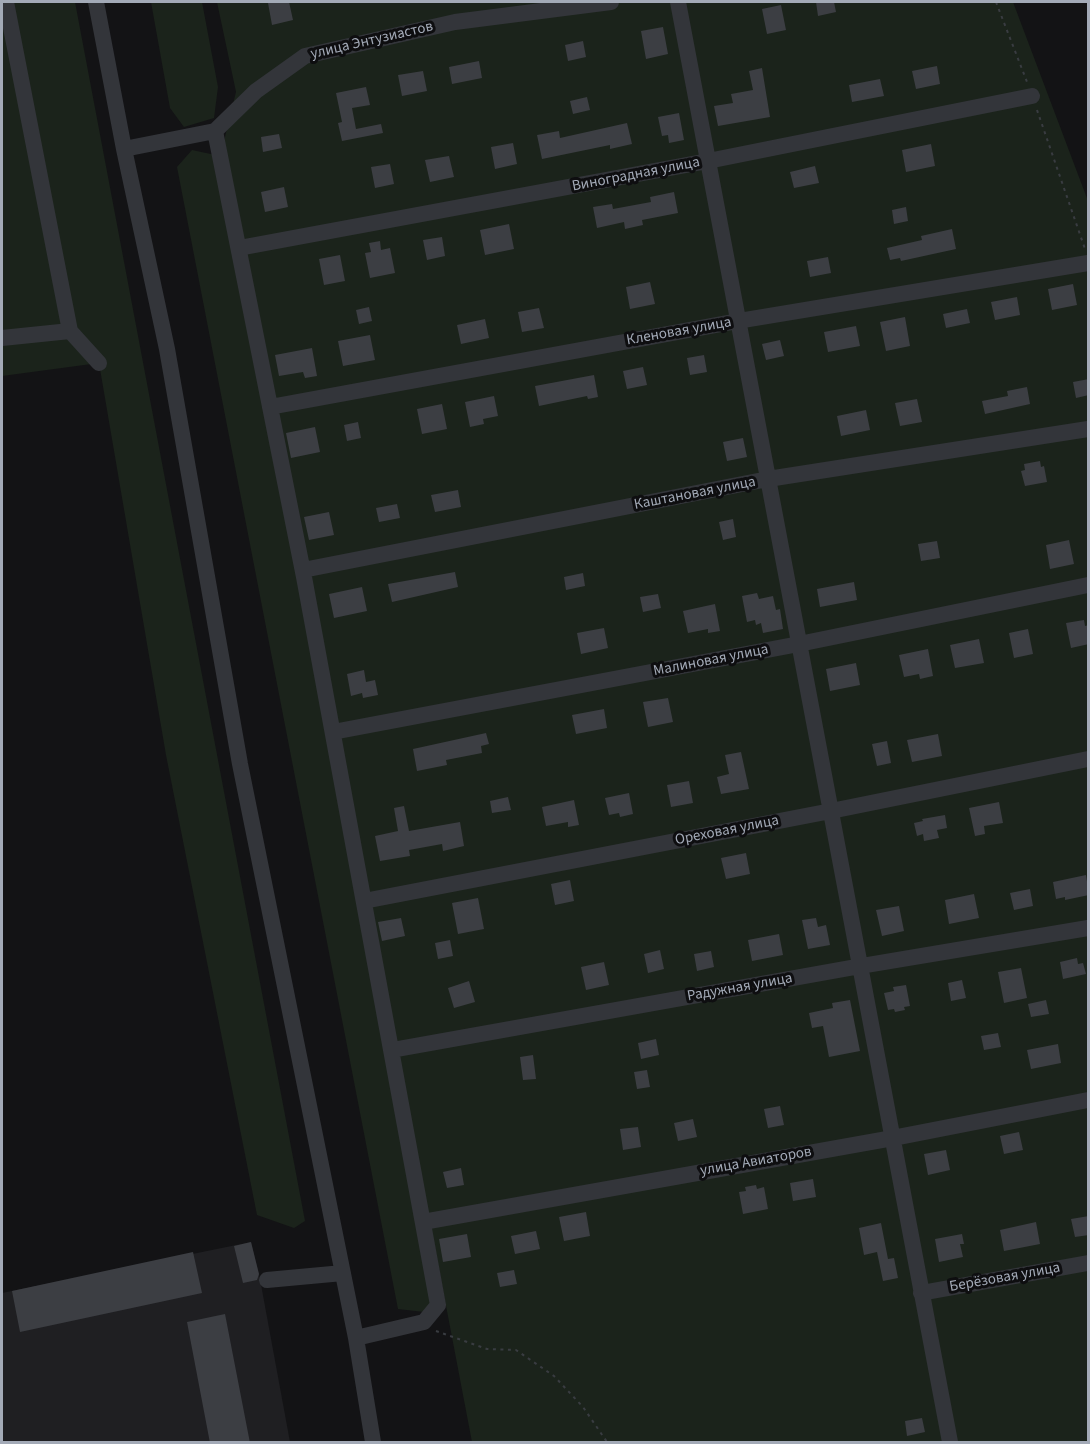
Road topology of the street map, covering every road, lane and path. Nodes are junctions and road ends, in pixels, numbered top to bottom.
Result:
1 (6, 2) edge
2 (96, 2) edge
3 (611, 2) edge
4 (678, 2) edge
5 (996, 2) edge
6 (1032, 96) junction
7 (215, 131) junction
8 (124, 149) junction
9 (708, 161) junction
10 (239, 248) junction
11 (1087, 256) edge
12 (738, 321) junction
13 (70, 331) junction
14 (2, 338) edge
15 (99, 363) dead end
16 (270, 407) junction
17 (1089, 429) edge
18 (768, 479) junction
19 (303, 570) junction
20 (1089, 585) edge
21 (799, 644) junction
22 (333, 732) junction
23 (1089, 759) edge
24 (831, 811) junction
25 (364, 901) junction
26 (1089, 928) edge
27 (861, 966) junction
28 (392, 1050) junction
29 (1089, 1100) edge
30 (893, 1138) junction
31 (423, 1222) junction
32 (1089, 1263) edge
33 (342, 1273) junction
34 (267, 1280) dead end
35 (921, 1293) junction
36 (424, 1322) junction
37 (356, 1338) junction
38 (373, 1443) edge
39 (608, 1443) edge
40 (950, 1443) edge

1 - 13 street
2 - 8 street
3 - 7 street, улица Энтузиастов
4 - 9 street
5 - 6 path
6 - 9 street, Виноградная улица
6 - 11 path
7 - 8 street
7 - 10 street
8 - 33 street
9 - 10 street, Виноградная улица
9 - 12 street
10 - 16 street
11 - 12 street, Кленовая улица
12 - 16 street, Кленовая улица
12 - 18 street
13 - 14 street
13 - 15 street
16 - 19 street
17 - 18 street, Каштановая улица
18 - 19 street, Каштановая улица
18 - 21 street
19 - 22 street
20 - 21 street, Малиновая улица
21 - 22 street, Малиновая улица
21 - 24 street
22 - 25 street
23 - 24 street, Ореховая улица
24 - 25 street, Ореховая улица
24 - 27 street
25 - 28 street
26 - 27 street, Радужная улица
27 - 28 street, Радужная улица
27 - 30 street
28 - 31 street
29 - 30 street, улица Авиаторов
30 - 31 street, улица Авиаторов
30 - 35 street
31 - 36 street
32 - 35 street, Берёзовая улица
33 - 34 street
33 - 37 street
35 - 40 street
36 - 37 street
36 - 39 path
37 - 38 street

